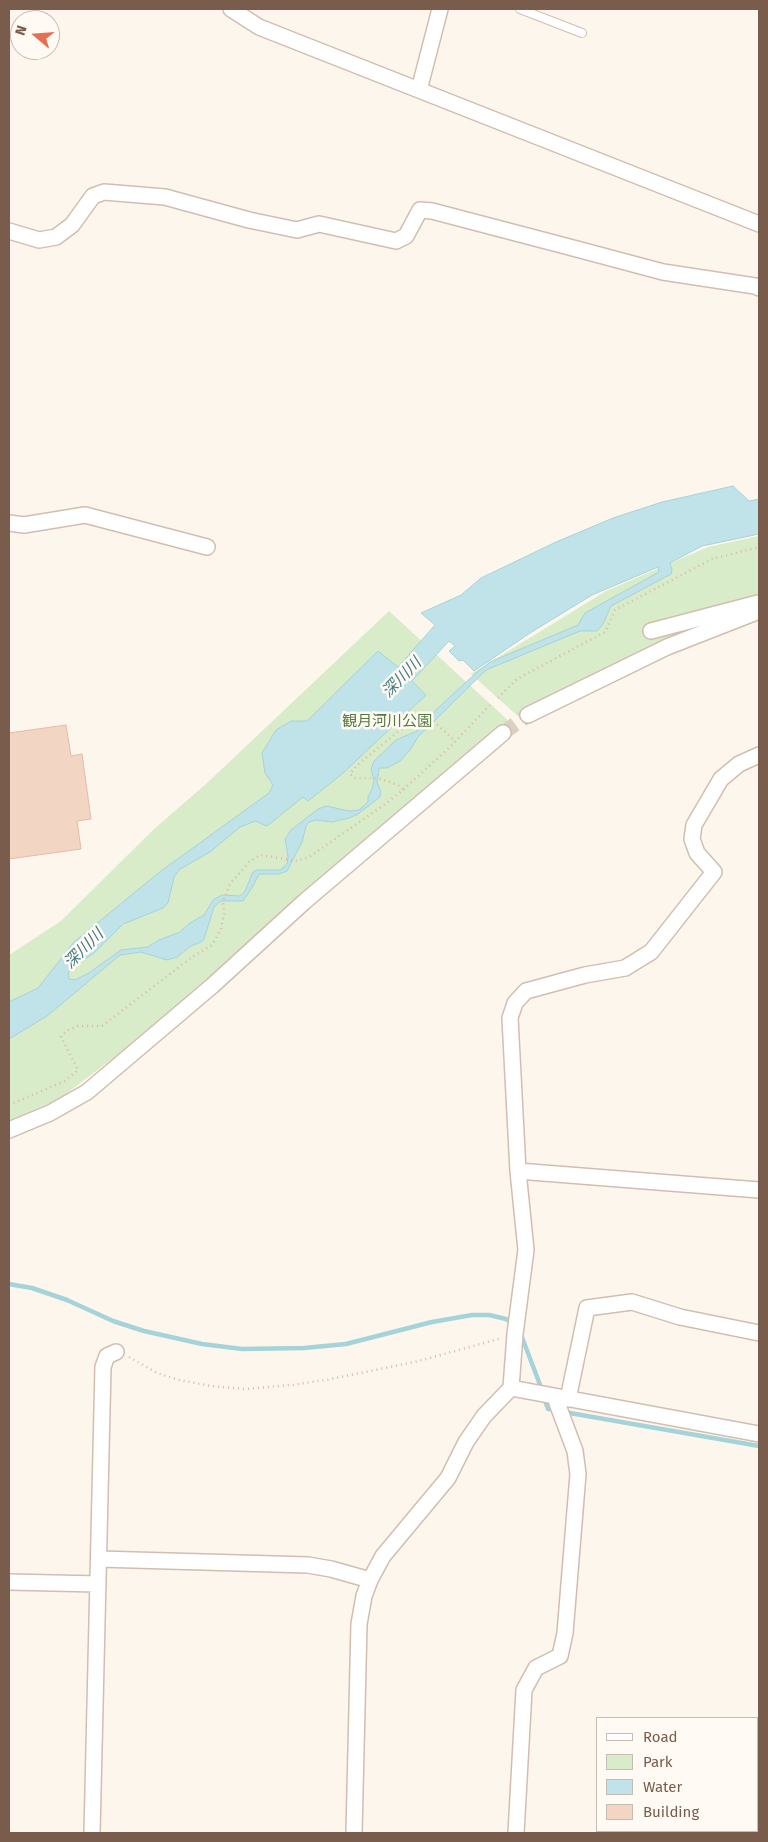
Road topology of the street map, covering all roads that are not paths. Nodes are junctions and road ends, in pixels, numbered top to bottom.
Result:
1 (231, 9) edge
2 (440, 9) edge
3 (520, 9) edge
4 (582, 33) dead end
5 (419, 90) junction
6 (759, 224) edge
7 (9, 231) edge
8 (759, 288) edge
9 (9, 523) edge
10 (207, 547) dead end
11 (759, 603) edge
12 (759, 611) edge
13 (651, 631) dead end
14 (528, 715) tunnel mouth
15 (504, 733) tunnel mouth
16 (759, 755) edge
17 (9, 1130) edge
18 (518, 1171) junction
19 (759, 1190) edge
20 (759, 1333) edge
21 (116, 1352) road end
22 (511, 1388) junction
23 (564, 1398) junction
24 (759, 1434) edge
25 (99, 1558) junction
26 (370, 1580) junction
27 (9, 1582) edge
28 (98, 1584) junction
29 (92, 1833) edge
30 (354, 1833) edge
31 (516, 1833) edge

1 - 5 street
2 - 5 street
3 - 4 lane
5 - 6 street
7 - 8 street
9 - 10 street
11 - 13 street
12 - 14 street
15 - 17 street
16 - 18 street
18 - 19 street
18 - 22 street
20 - 23 street
21 - 25 street
22 - 23 street
22 - 26 street
23 - 24 street
23 - 31 street
25 - 26 street
25 - 28 street
26 - 30 street
27 - 28 street
28 - 29 street

